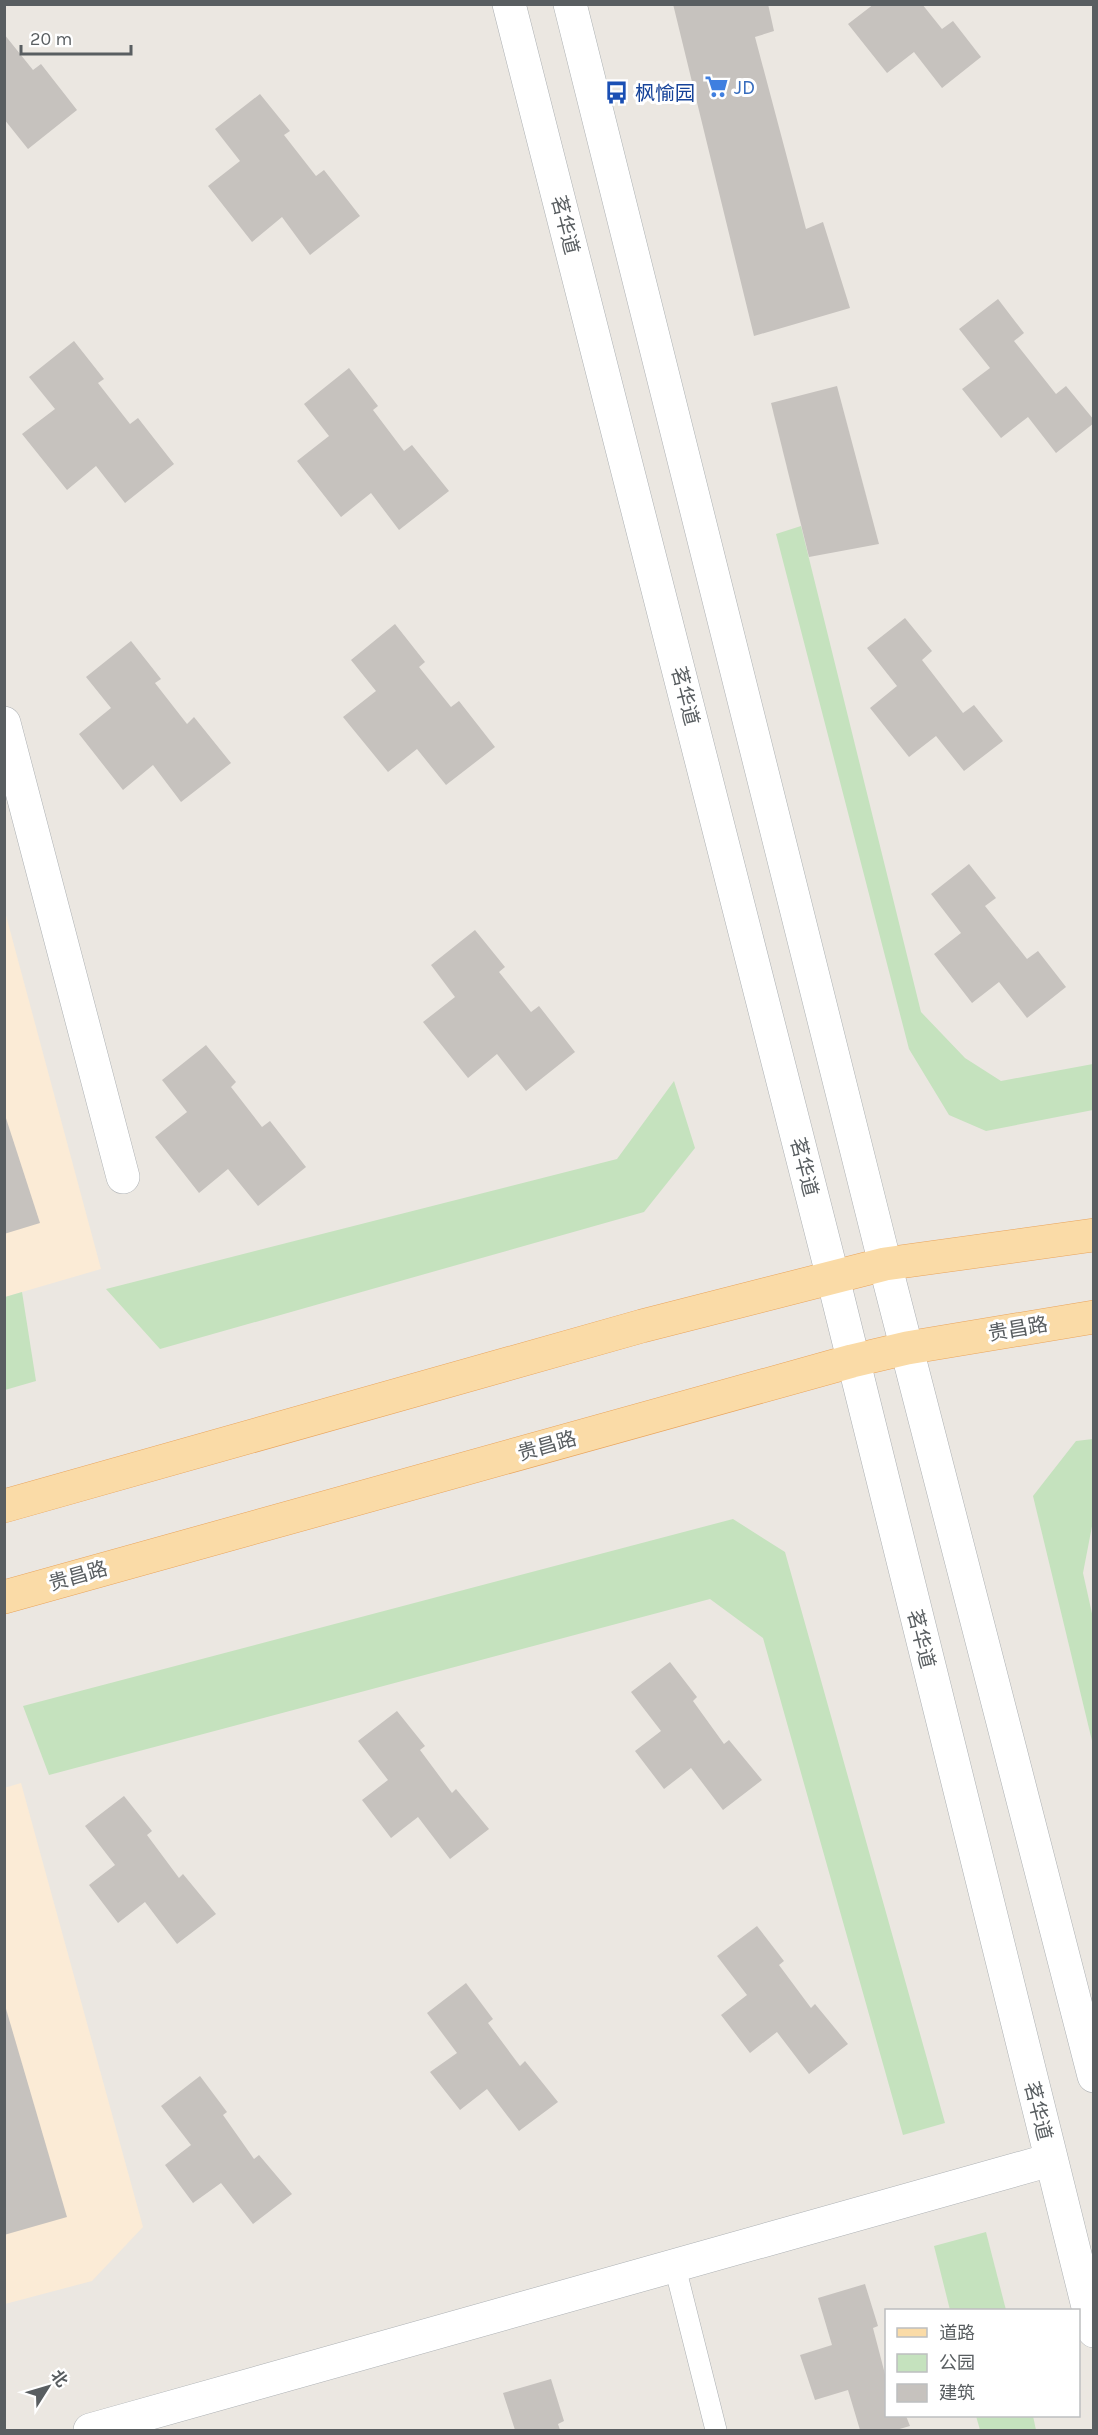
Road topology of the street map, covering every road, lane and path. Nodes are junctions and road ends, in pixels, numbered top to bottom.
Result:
1 (509, 4) edge
2 (570, 4) edge
3 (4, 723) edge
4 (123, 1177) dead end
5 (1094, 1235) edge
6 (885, 1264) junction
7 (832, 1278) junction
8 (1094, 1317) edge
9 (908, 1348) junction
10 (852, 1361) junction
11 (4, 1506) edge
12 (4, 1597) edge
13 (1094, 2076) edge
14 (1050, 2160) junction
15 (675, 2267) junction
16 (1094, 2331) edge
17 (90, 2430) edge
18 (716, 2430) edge

1 - 7 street, 茗华道
2 - 6 street
3 - 4 street
5 - 6 main road
6 - 7 main road
6 - 9 street
7 - 10 street, 茗华道
7 - 11 main road
8 - 9 main road, 贵昌路
9 - 10 main road, 贵昌路
9 - 13 street
10 - 12 main road, 贵昌路
10 - 14 street, 茗华道
14 - 15 street
14 - 16 street, 茗华道
15 - 17 street
15 - 18 lane

